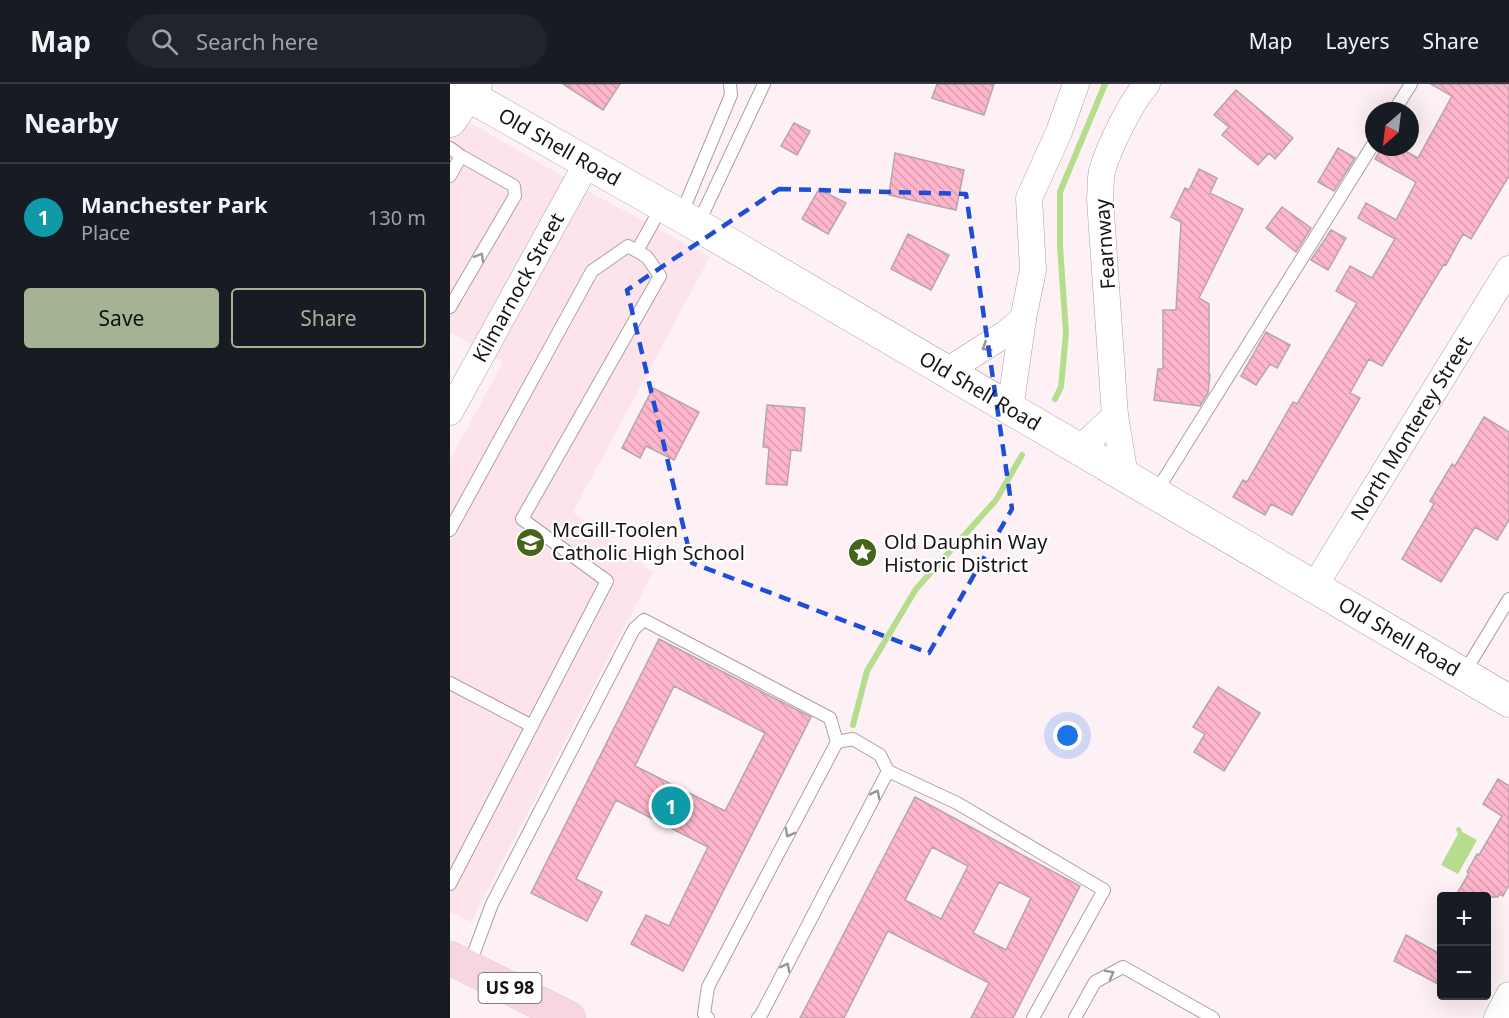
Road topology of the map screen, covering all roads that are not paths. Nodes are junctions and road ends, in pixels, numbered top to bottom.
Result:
1 (730, 84) edge
2 (764, 84) edge
3 (1076, 84) edge
4 (1147, 84) edge
5 (1411, 84) edge
6 (465, 88) edge
7 (1400, 102) edge
8 (450, 121) edge
9 (450, 148) edge
10 (461, 156) junction
11 (1366, 156) edge
12 (587, 163) junction
13 (450, 176) edge
14 (680, 216) junction
15 (638, 251) junction
16 (1509, 269) edge
17 (450, 307) edge
18 (1023, 319) junction
19 (947, 371) junction
20 (1010, 409) junction
21 (450, 412) edge
22 (1115, 416) junction
23 (1080, 449) junction
24 (1125, 476) junction
25 (1155, 494) junction
26 (450, 530) edge
27 (1314, 587) junction
28 (1509, 599) edge
29 (1463, 674) junction
30 (450, 682) edge
31 (1509, 701) edge
32 (532, 726) junction
33 (837, 742) junction
34 (888, 771) junction
35 (450, 884) edge
36 (459, 963) edge
37 (1509, 995) edge
38 (569, 1018) edge
39 (708, 1018) edge
40 (758, 1018) edge
41 (1034, 1018) edge
42 (1075, 1018) edge
43 (1214, 1018) edge
44 (1497, 1018) edge

1 - 14 lane
2 - 14 lane
3 - 18 street
4 - 22 street, Fearnway
5 - 7 lane
6 - 8 street
6 - 12 street, Old Shell Road
9 - 10 lane
10 - 13 lane
17 -> 10 lane
11 - 25 lane
12 - 14 street, Old Shell Road
12 - 21 street, Kilmarnock Street
14 - 15 lane
14 - 19 street, Old Shell Road
15 - 26 lane
15 - 32 lane
16 - 27 street, North Monterey Street
18 -> 19 street
18 - 20 street
19 - 20 street, Old Shell Road
20 - 23 street, Old Shell Road
22 - 23 street
22 - 24 street, Fearnway
23 - 24 street, Old Shell Road
24 - 25 street, Old Shell Road
25 - 27 street, Old Shell Road
27 - 29 street, Old Shell Road
28 - 29 lane
29 - 31 street, Old Shell Road
30 - 32 lane
32 - 35 lane
33 - 34 lane
33 - 36 lane
33 -> 39 lane
40 -> 34 lane
34 - 41 lane
36 - 38 main road, US 98
37 - 44 street
42 -> 43 lane

